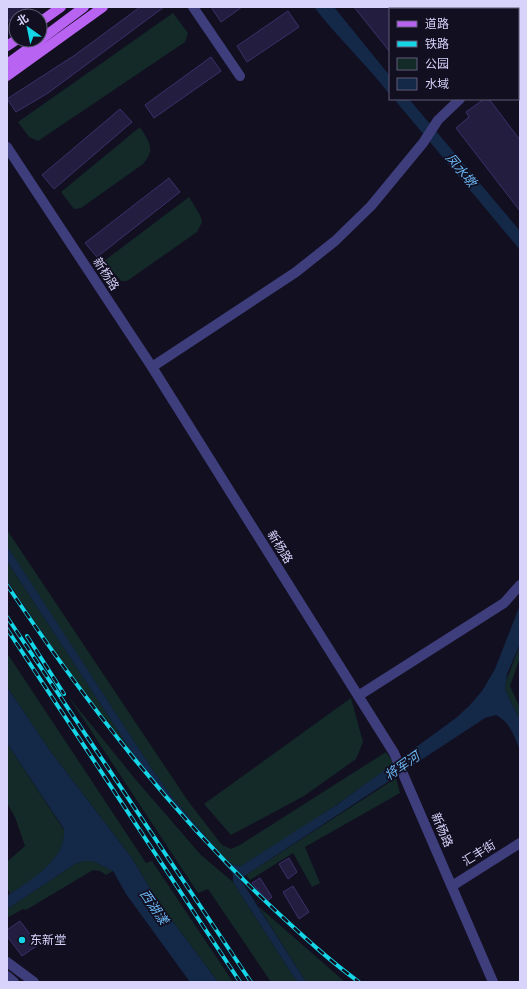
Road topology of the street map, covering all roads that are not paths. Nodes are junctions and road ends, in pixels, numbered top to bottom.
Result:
1 (61, 7) edge
2 (84, 7) edge
3 (103, 7) edge
4 (193, 7) edge
5 (48, 16) edge
6 (48, 34) edge
7 (29, 48) edge
8 (7, 64) edge
9 (7, 76) edge
10 (240, 76) dead end
11 (459, 100) edge
12 (7, 147) edge
13 (152, 367) junction
14 (520, 585) edge
15 (358, 696) junction
16 (520, 843) edge
17 (452, 886) junction
18 (7, 962) edge
19 (7, 976) edge
20 (14, 982) edge
21 (34, 982) edge
22 (494, 982) edge

1 - 5 main road
2 - 6 main road
3 - 9 main road
4 - 10 street
7 - 8 main road
11 - 13 street
12 - 13 street, 新杨路
13 - 15 street, 新杨路
14 - 15 street
15 - 17 street, 新杨路
16 - 17 street, 汇丰街
17 - 22 street, 新杨路
18 - 21 street
19 - 20 street

